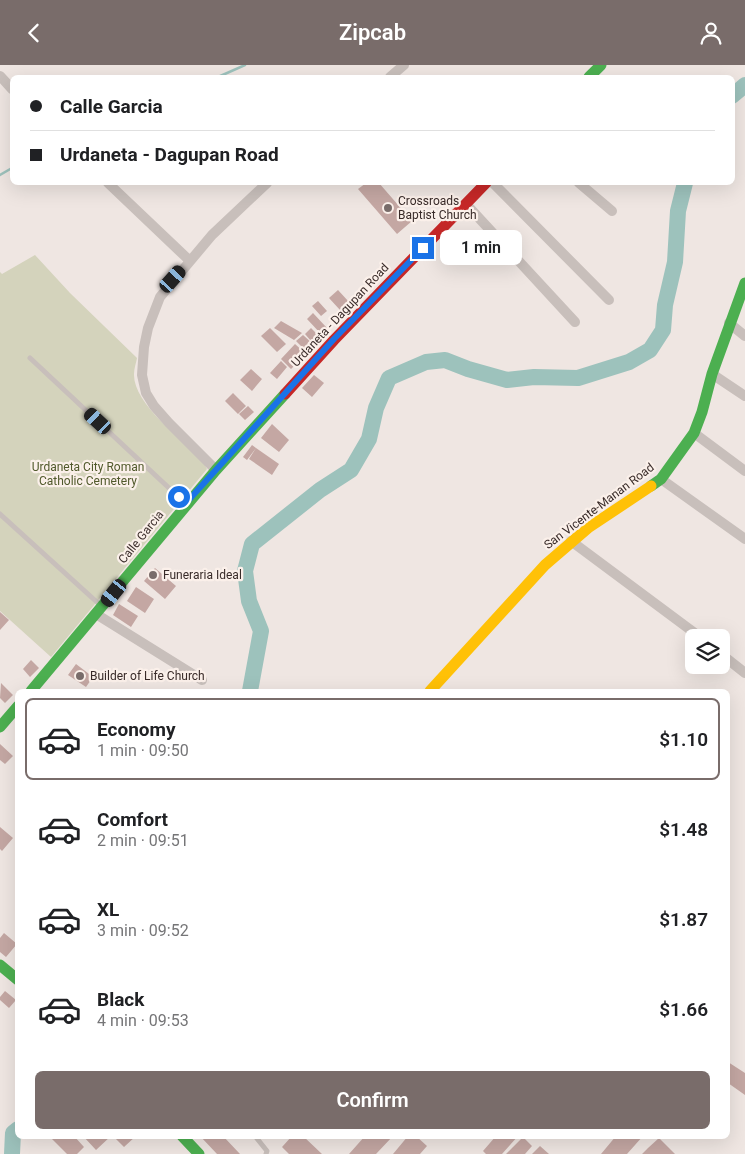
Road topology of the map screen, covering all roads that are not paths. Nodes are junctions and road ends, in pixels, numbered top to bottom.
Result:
1 (404, 65) edge
2 (601, 65) edge
3 (392, 75) edge
4 (591, 75) edge
5 (0, 76) edge
6 (10, 87) edge
7 (110, 185) edge
8 (266, 185) edge
9 (484, 185) edge
10 (496, 185) edge
11 (581, 185) edge
12 (466, 204) junction
13 (612, 211) dead end
14 (190, 261) junction
15 (745, 283) edge
16 (608, 300) dead end
17 (575, 322) dead end
18 (729, 323) junction
19 (745, 336) edge
20 (30, 358) dead end
21 (712, 374) junction
22 (745, 396) edge
23 (694, 433) junction
24 (216, 470) junction
25 (745, 471) edge
26 (661, 479) junction
27 (186, 503) junction
28 (0, 514) edge
29 (745, 539) edge
30 (571, 541) junction
31 (99, 611) junction
32 (689, 629) edge
33 (730, 661) edge
34 (745, 673) edge
35 (202, 680) dead end
36 (35, 689) edge
37 (432, 689) edge
38 (15, 710) edge
39 (0, 727) edge
40 (2, 971) edge
41 (15, 978) edge
42 (185, 1139) edge
43 (257, 1139) edge
44 (199, 1154) edge
45 (266, 1154) edge

1 - 3 street
2 - 4 main road
5 - 6 street
7 - 14 street
8 - 14 street
9 - 12 main road, Urdaneta - Dagupan Road
10 - 16 street
11 - 13 street
12 - 17 street
12 - 24 main road, Urdaneta - Dagupan Road
14 - 24 street
15 - 18 main road, San Vicente-Manan Road
18 - 19 street
18 - 21 main road, San Vicente-Manan Road
20 - 27 lane
21 - 22 street
21 - 23 main road, San Vicente-Manan Road
23 - 25 street
23 - 26 main road, San Vicente-Manan Road
24 - 27 main road, Calle Garcia
26 - 29 street
26 - 30 main road, San Vicente-Manan Road
27 - 31 main road, Calle Garcia
28 - 31 lane
30 - 32 street
30 - 37 main road, San Vicente-Manan Road
31 - 35 street
31 - 36 main road, Calle Garcia
33 - 34 street
38 - 39 main road
40 - 41 main road
42 - 44 main road
43 - 45 lane

